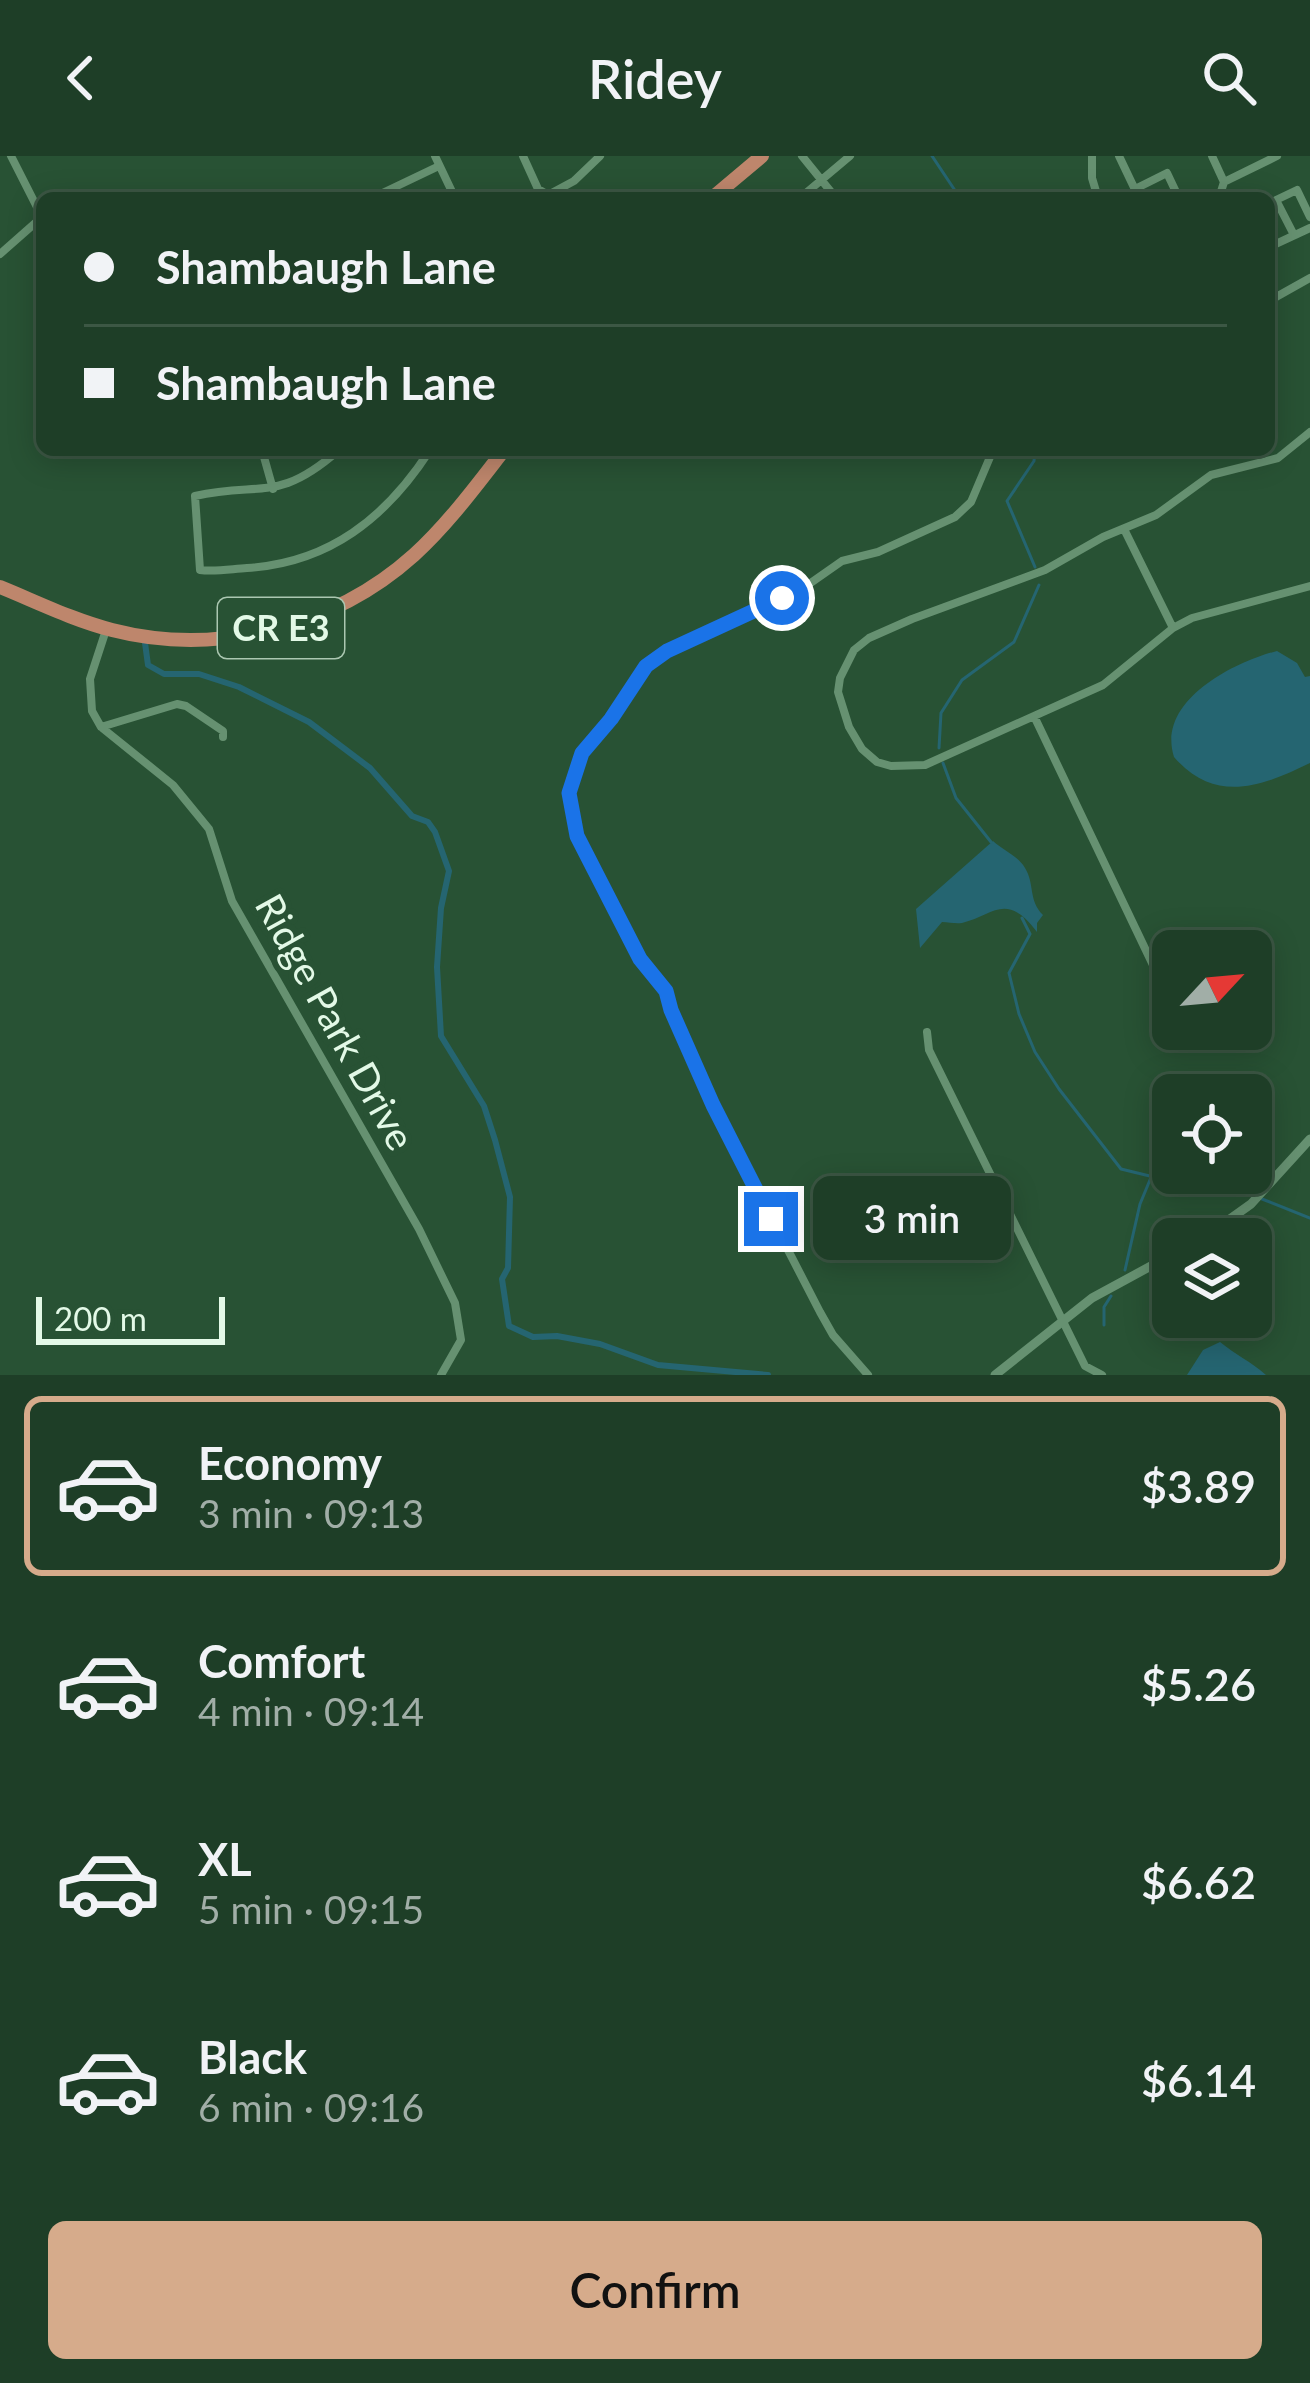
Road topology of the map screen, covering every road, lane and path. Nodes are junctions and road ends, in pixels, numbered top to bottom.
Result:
1 (11, 156) edge
2 (523, 156) edge
3 (600, 156) edge
4 (762, 156) edge
5 (802, 156) edge
6 (850, 156) edge
7 (1092, 156) edge
8 (1119, 156) edge
9 (1212, 156) edge
10 (1277, 156) edge
11 (437, 161) edge
12 (821, 180) junction
13 (1225, 182) junction
14 (383, 192) edge
15 (452, 192) edge
16 (543, 192) edge
17 (554, 192) edge
18 (719, 192) edge
19 (807, 192) edge
20 (831, 192) edge
21 (1096, 192) edge
22 (1137, 192) edge
23 (1138, 192) edge
24 (1176, 192) edge
25 (1221, 192) edge
26 (36, 205) edge
27 (1310, 217) edge
28 (36, 222) edge
29 (1310, 228) edge
30 (1294, 236) junction
31 (1275, 244) edge
32 (0, 254) edge
33 (1310, 278) edge
34 (1275, 298) edge
35 (1310, 432) edge
36 (264, 456) edge
37 (331, 456) edge
38 (426, 456) edge
39 (499, 456) edge
40 (990, 456) edge
41 (273, 489) junction
42 (1124, 529) junction
43 (1310, 586) edge
44 (0, 587) edge
45 (1173, 628) junction
46 (106, 629) junction
47 (1034, 716) junction
48 (100, 727) junction
49 (223, 736) dead end
50 (1152, 963) edge
51 (927, 1032) dead end
52 (1310, 1139) edge
53 (1231, 1218) edge
54 (1152, 1265) edge
55 (1064, 1320) junction
56 (441, 1375) edge
57 (868, 1375) edge
58 (995, 1375) edge
59 (1102, 1375) edge

1 - 26 street
2 - 16 street
3 - 17 street
4 - 18 main road
5 - 12 street
6 - 12 street
7 - 21 street
8 - 22 street
9 - 13 street
10 - 13 street
11 - 14 street
11 - 15 street
12 - 19 street
12 - 20 street
13 - 25 street
23 - 24 street
27 - 30 street
28 - 32 street
29 - 30 street
30 - 31 street
33 - 34 street
35 - 42 street
36 - 41 street
37 - 41 street
38 - 41 street
39 - 46 main road, CR E3
40 - 57 street
42 - 45 street
42 - 47 street
43 - 45 street
44 - 46 main road, CR E3
45 - 47 street
46 - 48 street
47 - 50 street
48 - 49 street
48 - 56 street, Ridge Park Drive
51 - 55 street
52 - 53 street
54 - 55 street
55 - 58 street
55 - 59 street

